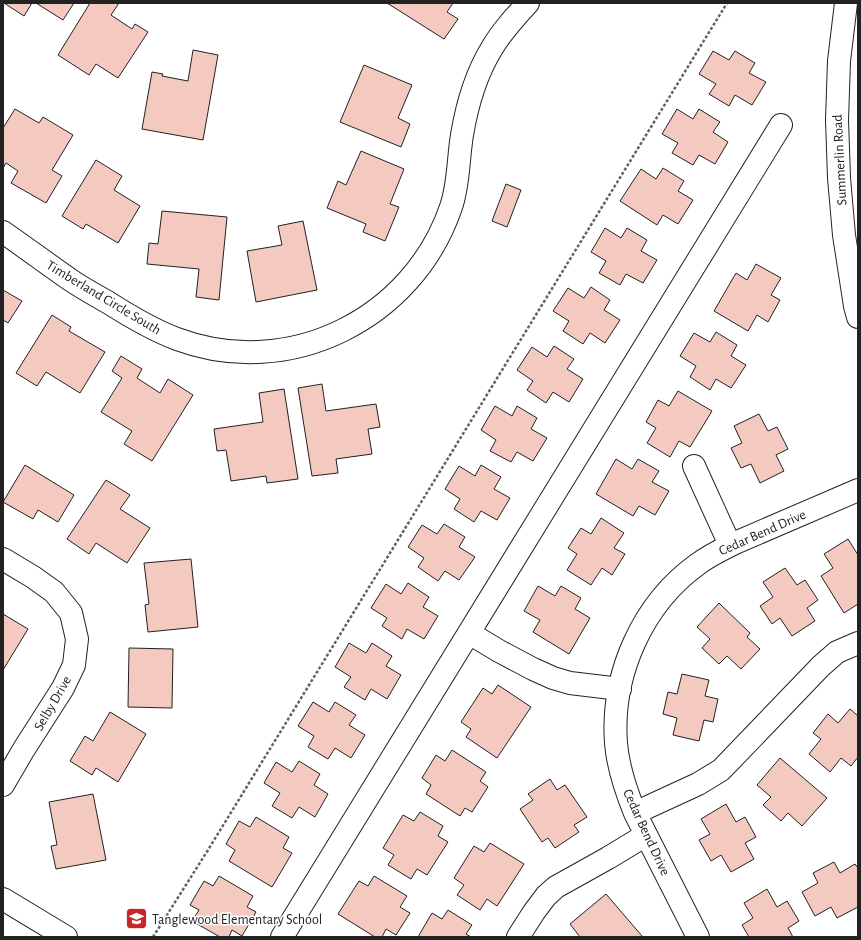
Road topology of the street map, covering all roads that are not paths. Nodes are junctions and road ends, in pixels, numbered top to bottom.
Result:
1 (528, 3) edge
2 (846, 3) edge
3 (781, 125) dead end
4 (3, 232) edge
5 (858, 317) edge
6 (694, 466) dead end
7 (858, 490) edge
8 (730, 545) junction
9 (3, 559) edge
10 (469, 633) junction
11 (858, 643) edge
12 (620, 689) junction
13 (3, 785) edge
14 (635, 813) junction
15 (646, 835) junction
16 (3, 899) edge
17 (66, 937) edge
18 (282, 937) edge
19 (518, 937) edge
20 (698, 937) edge

1 - 4 street, Timberland Circle South
2 - 5 street, Summerlin Road
3 - 10 street
6 - 8 street
7 - 8 street, Cedar Bend Drive
8 - 12 street, Cedar Bend Drive
9 - 13 street, Selby Drive
10 - 12 street
10 - 18 street
11 - 14 street
12 - 14 street, Cedar Bend Drive
14 - 15 street, Cedar Bend Drive
15 - 19 street
15 - 20 street, Cedar Bend Drive
16 - 17 street

